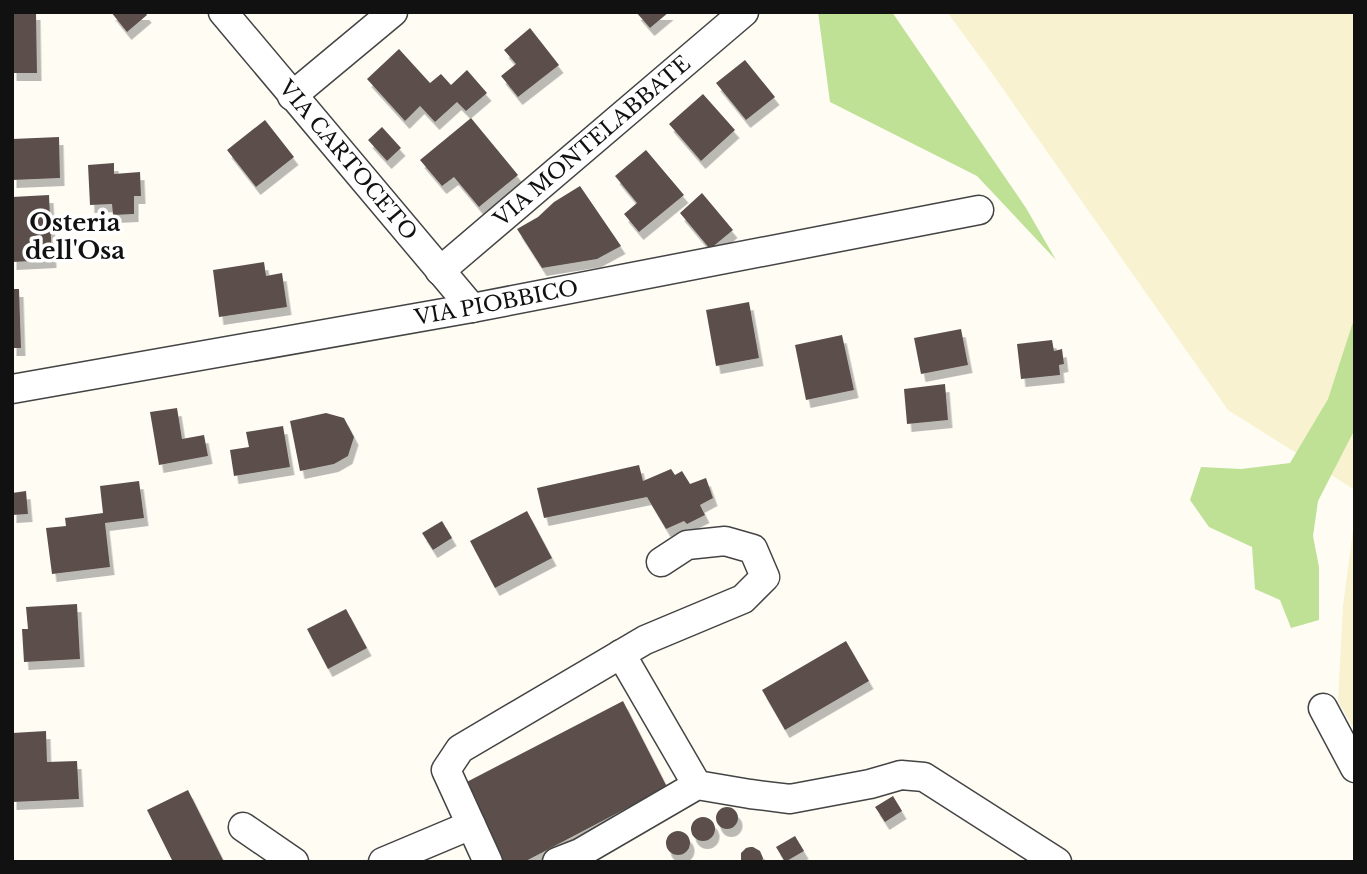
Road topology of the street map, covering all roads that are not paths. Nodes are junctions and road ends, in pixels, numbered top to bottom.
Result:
1 (223, 12) edge
2 (393, 12) edge
3 (744, 12) edge
4 (292, 96) junction
5 (979, 210) dead end
6 (440, 271) junction
7 (472, 309) junction
8 (12, 389) edge
9 (661, 562) dead end
10 (621, 654) junction
11 (1323, 708) dead end
12 (1355, 768) edge
13 (697, 785) junction
14 (471, 825) junction
15 (243, 827) dead end
16 (294, 862) edge
17 (383, 862) edge
18 (488, 862) edge
19 (557, 862) edge
20 (1057, 862) edge

1 - 4 street, VIA CARTOCETO
2 - 4 street
3 - 6 street, VIA MONTELABBATE
4 - 6 street, VIA CARTOCETO
5 - 7 street, VIA PIOBBICO
6 - 7 street, VIA CARTOCETO
7 - 8 street, VIA PIOBBICO
9 - 10 street
10 - 13 street
10 - 14 street
11 - 12 street
13 - 19 street
13 - 20 street
14 - 17 street
14 - 18 street
15 - 16 street

